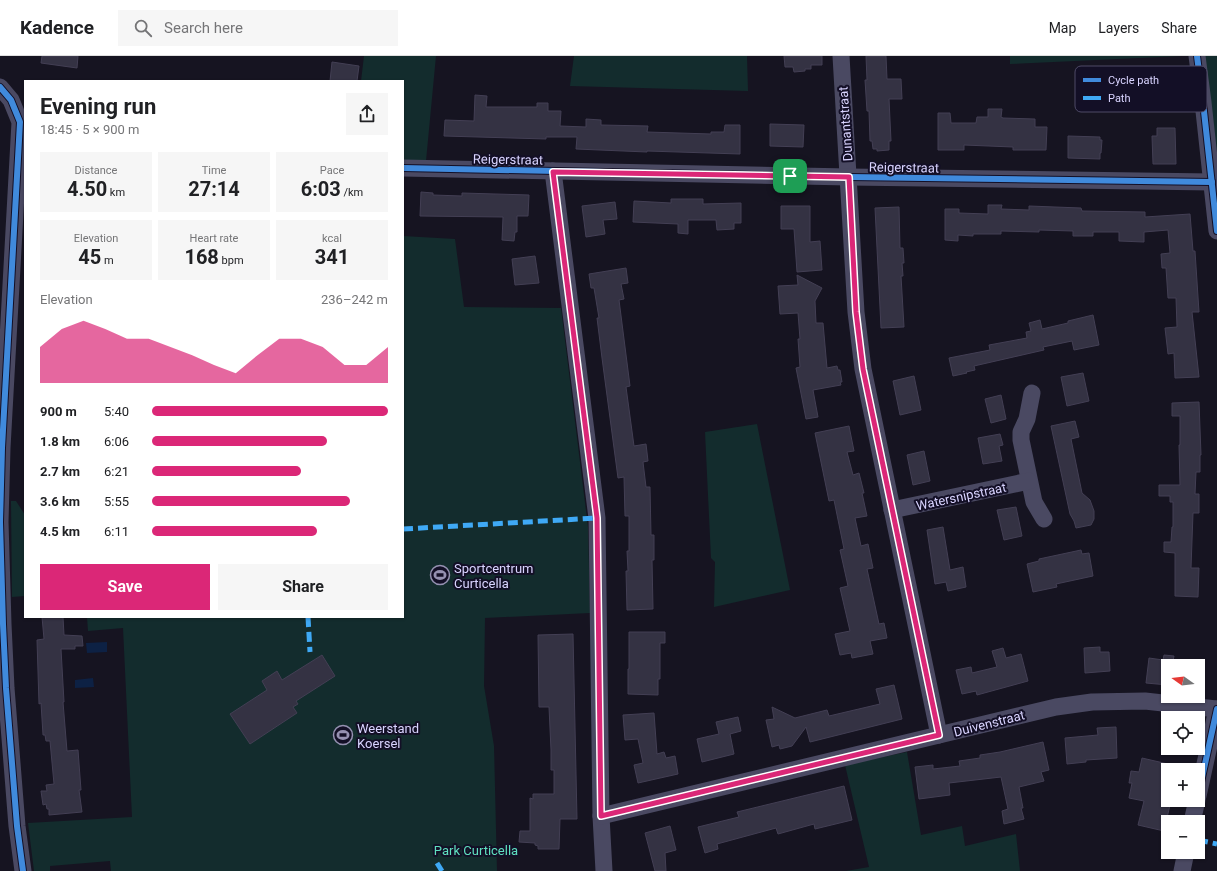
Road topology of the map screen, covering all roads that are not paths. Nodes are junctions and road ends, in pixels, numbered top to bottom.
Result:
1 (841, 56) edge
2 (1197, 56) edge
3 (1198, 66) edge
4 (0, 87) edge
5 (1204, 112) edge
6 (23, 123) edge
7 (404, 168) edge
8 (553, 172) junction
9 (849, 177) junction
10 (1212, 182) junction
11 (1217, 231) edge
12 (1032, 393) dead end
13 (1029, 482) junction
14 (892, 510) junction
15 (1044, 519) dead end
16 (1, 575) edge
17 (1217, 709) edge
18 (939, 735) junction
19 (1205, 764) edge
20 (601, 816) junction
21 (1185, 859) edge
22 (23, 871) edge
23 (604, 871) edge
24 (1182, 871) edge

1 - 9 street, Dunantstraat
2 - 3 street
4 - 6 street
5 - 10 street
6 - 16 street
7 - 8 street, Reigerstraat
8 - 9 street, Reigerstraat
8 - 20 street
9 - 10 street, Reigerstraat
9 - 14 street, Dunantstraat
10 - 11 street
12 - 13 street
13 - 14 street, Watersnipstraat
13 - 15 street
14 - 18 street, Dunantstraat
16 - 22 street
17 - 18 street, Duivenstraat
17 - 19 street
18 - 20 street, Duivenstraat
20 - 23 street
21 - 24 street

